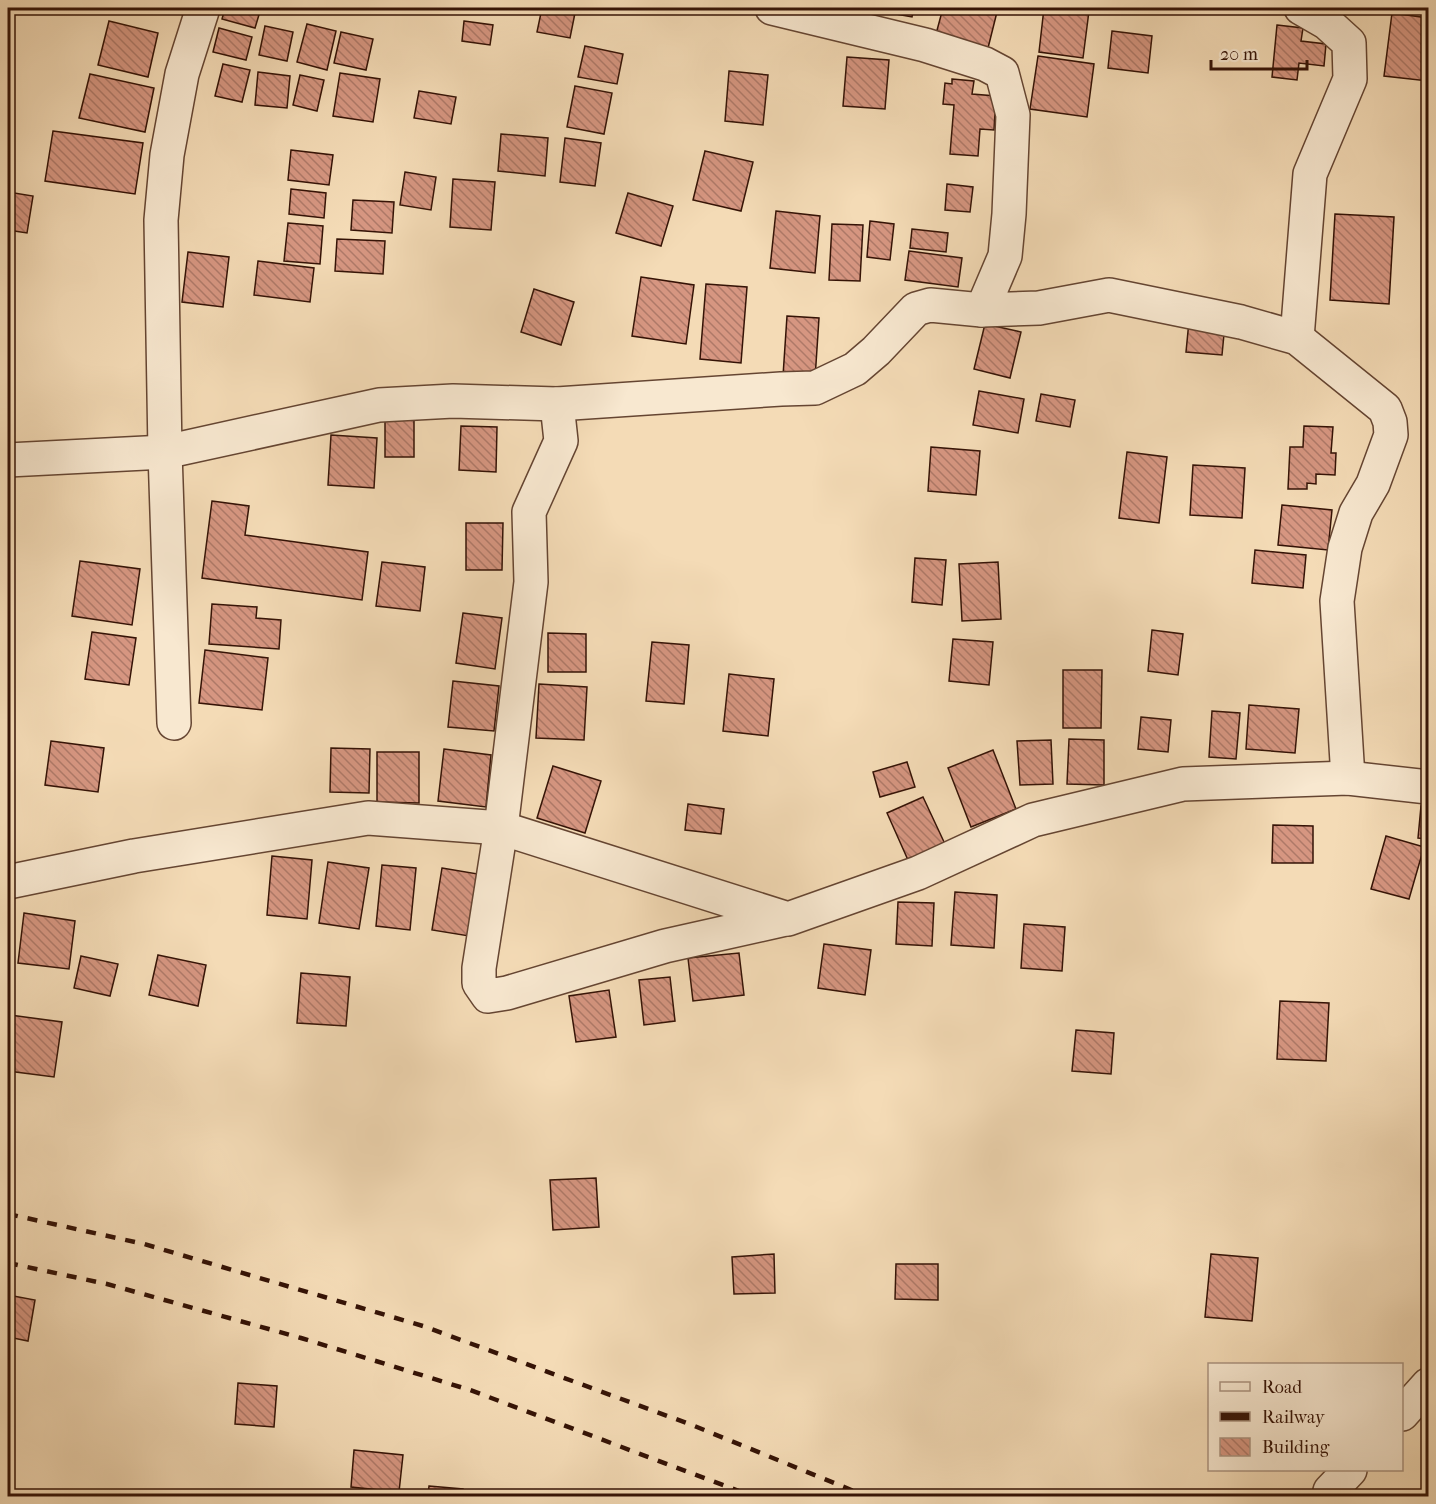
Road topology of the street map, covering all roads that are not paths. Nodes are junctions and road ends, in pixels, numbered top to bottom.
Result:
1 (203, 8) edge
2 (772, 8) edge
3 (1301, 8) edge
4 (982, 310) junction
5 (1297, 338) junction
6 (557, 404) junction
7 (165, 452) junction
8 (8, 460) edge
9 (174, 723) dead end
10 (1348, 778) junction
11 (1428, 787) edge
12 (501, 828) junction
13 (8, 882) edge
14 (788, 919) junction
15 (1428, 1385) edge
16 (1403, 1412) edge

1 - 7 street
2 - 4 street
3 - 5 street
4 - 5 street
4 - 6 street
5 - 10 street
6 - 7 street
6 - 12 street
7 - 8 street
7 - 9 street
10 - 11 street
10 - 14 street
12 - 13 street
12 - 14 street
12 - 14 street
15 - 16 street

